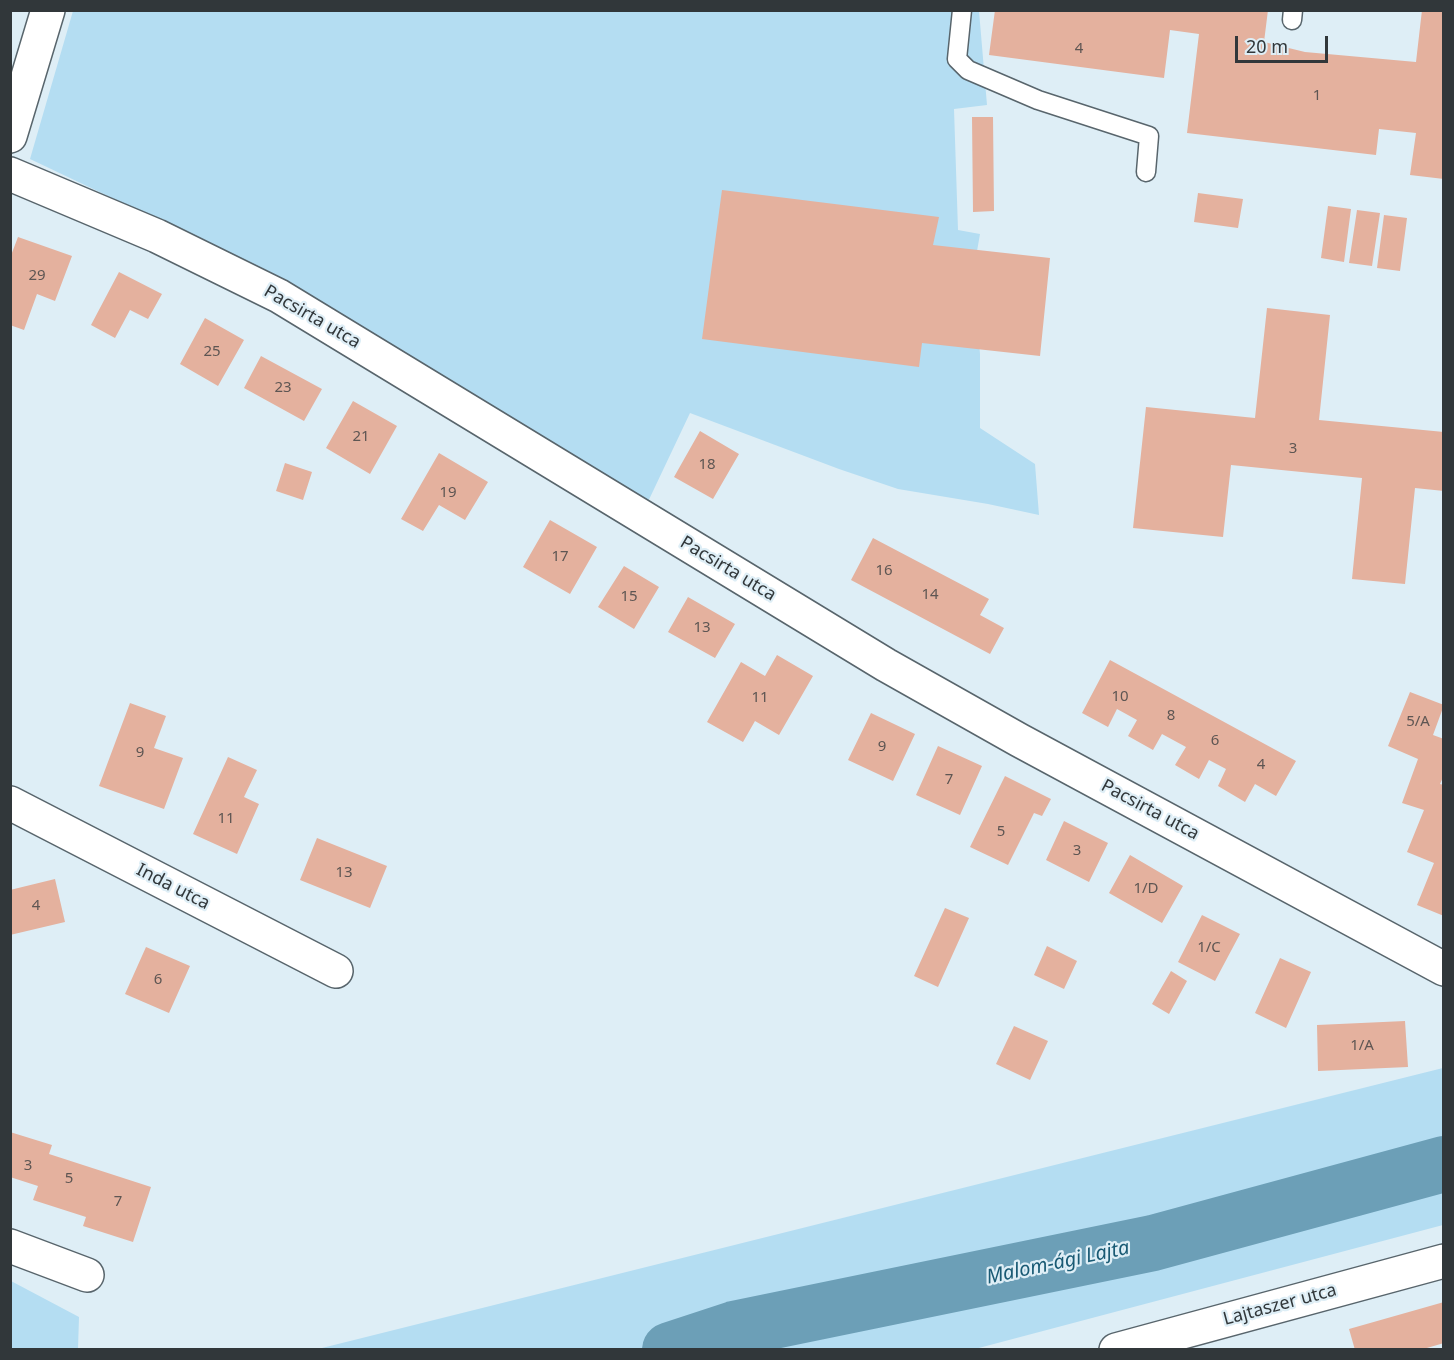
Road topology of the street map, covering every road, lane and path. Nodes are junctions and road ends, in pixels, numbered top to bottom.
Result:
1 (48, 10) edge
2 (962, 10) edge
3 (10, 136) edge
4 (1146, 172) dead end
5 (10, 174) edge
6 (10, 803) edge
7 (1443, 969) edge
8 (336, 971) dead end
9 (10, 1246) edge
10 (1443, 1261) edge
11 (87, 1275) dead end
12 (1116, 1350) edge

1 - 3 street
2 - 4 lane
5 - 7 street, Pacsirta utca
6 - 8 street, Inda utca
9 - 11 street
10 - 12 street, Lajtaszer utca

